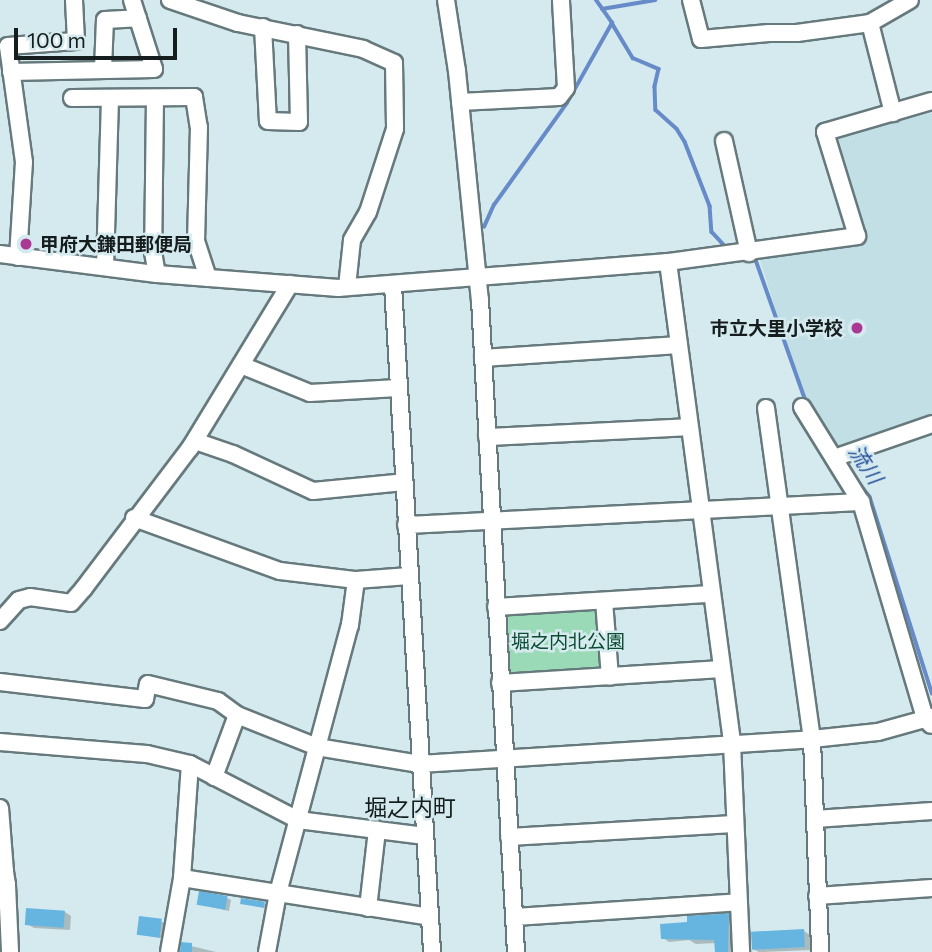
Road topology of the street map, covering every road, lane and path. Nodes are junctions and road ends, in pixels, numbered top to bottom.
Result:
1 (74, 0) edge
2 (132, 0) edge
3 (170, 0) edge
4 (446, 0) edge
5 (561, 0) edge
6 (691, 0) edge
7 (910, 0) edge
8 (138, 18) junction
9 (870, 23) junction
10 (263, 27) junction
11 (297, 34) junction
12 (103, 69) junction
13 (11, 72) junction
14 (155, 97) junction
15 (72, 98) dead end
16 (110, 98) junction
17 (932, 101) edge
18 (460, 102) junction
19 (893, 113) junction
20 (724, 141) dead end
21 (0, 254) edge
22 (740, 254) junction
23 (18, 257) junction
24 (668, 262) junction
25 (105, 267) junction
26 (158, 274) junction
27 (477, 275) junction
28 (208, 278) junction
29 (290, 284) junction
30 (393, 285) junction
31 (347, 287) junction
32 (679, 345) junction
33 (483, 358) junction
34 (241, 365) junction
35 (398, 388) junction
36 (802, 407) dead end
37 (766, 408) dead end
38 (932, 424) edge
39 (689, 427) junction
40 (487, 438) junction
41 (195, 441) junction
42 (837, 457) junction
43 (404, 482) junction
44 (861, 502) junction
45 (781, 506) junction
46 (700, 510) junction
47 (134, 518) junction
48 (491, 520) junction
49 (406, 525) junction
50 (409, 576) junction
51 (356, 580) junction
52 (711, 594) junction
53 (604, 601) junction
54 (496, 607) junction
55 (0, 621) edge
56 (722, 669) junction
57 (610, 677) junction
58 (0, 682) edge
59 (500, 683) junction
60 (237, 715) junction
61 (930, 721) edge
62 (812, 739) junction
63 (0, 742) edge
64 (732, 743) junction
65 (317, 747) junction
66 (504, 759) junction
67 (190, 764) junction
68 (420, 764) junction
69 (214, 777) junction
70 (0, 808) edge
71 (932, 811) edge
72 (815, 819) junction
73 (298, 820) junction
74 (734, 824) junction
75 (377, 830) junction
76 (425, 836) junction
77 (509, 837) junction
78 (2, 872) edge
79 (182, 878) junction
80 (932, 888) edge
81 (278, 893) junction
82 (817, 896) junction
83 (738, 902) junction
84 (368, 908) junction
85 (514, 916) junction
86 (430, 917) junction
87 (10, 952) edge
88 (169, 952) edge
89 (267, 952) edge
90 (432, 952) edge
91 (516, 952) edge
92 (741, 952) edge
93 (820, 952) edge

1 - 13 street
2 - 8 street
3 - 10 street
4 - 18 street
5 - 18 street
6 - 9 street
7 - 9 street
8 - 12 street
8 - 12 street
9 - 19 street
10 - 11 street
10 - 11 street
11 - 31 street
12 - 13 street
13 - 23 street
14 - 16 street
14 - 26 street
14 - 28 street
15 - 16 street
16 - 25 street
17 - 19 street
18 - 27 street
19 - 22 street
20 - 22 street
21 - 23 street
22 - 24 street
23 - 25 street
24 - 27 street
24 - 32 street
25 - 26 street
26 - 28 street
27 - 30 street
27 - 33 street
28 - 29 street
29 - 31 street
29 - 34 street
30 - 31 street
30 - 35 street
32 - 33 street
32 - 39 street
33 - 40 street
34 - 35 street
34 - 41 street
35 - 43 street
36 - 42 street
37 - 45 street
38 - 42 street
39 - 40 street
39 - 46 street
40 - 48 street
41 - 43 street
41 - 47 street
42 - 44 street
43 - 49 street
44 - 45 street
44 - 61 street
45 - 46 street
45 - 62 street
46 - 48 street
46 - 52 street
47 - 51 street
47 - 55 street
48 - 49 street
48 - 54 street
49 - 50 street
50 - 51 street
50 - 68 street
51 - 65 street
52 - 53 street
52 - 56 street
53 - 54 street
53 - 57 street
54 - 59 street
56 - 57 street
56 - 64 street
57 - 59 street
58 - 60 street
59 - 66 street
60 - 65 street
60 - 69 street
61 - 62 street
62 - 64 street
62 - 72 street
63 - 67 street
64 - 66 street
64 - 74 street
65 - 68 street
65 - 73 street
66 - 68 street
66 - 77 street
67 - 69 street
67 - 79 street
68 - 76 street
69 - 73 street
70 - 78 street
71 - 72 street
72 - 82 street
73 - 75 street
73 - 81 street
74 - 77 street
74 - 83 street
75 - 76 street
75 - 84 street
76 - 86 street
77 - 85 street
78 - 87 street
79 - 81 street
79 - 88 street
80 - 82 street
81 - 84 street
81 - 89 street
82 - 93 street
83 - 85 street
83 - 92 street
84 - 86 street
85 - 91 street
86 - 90 street

